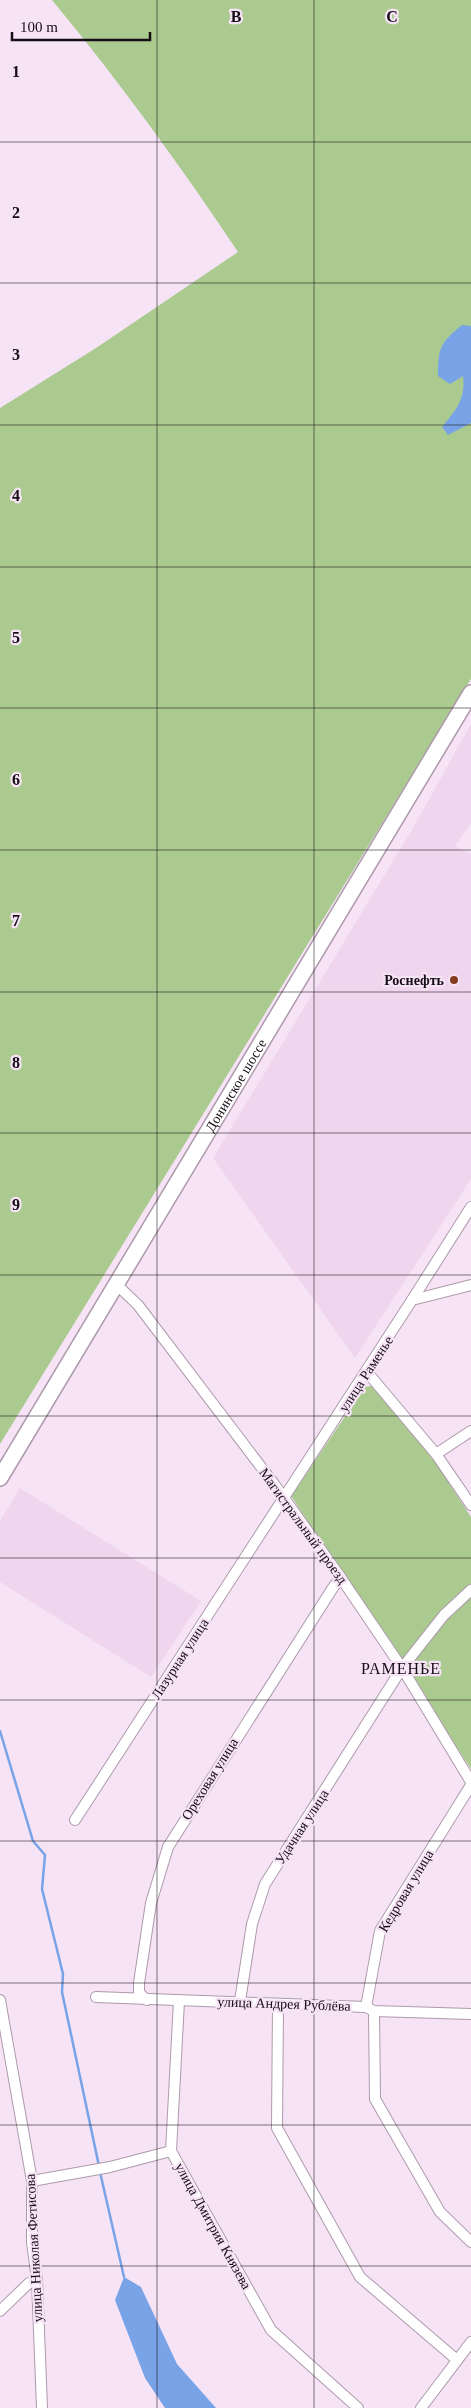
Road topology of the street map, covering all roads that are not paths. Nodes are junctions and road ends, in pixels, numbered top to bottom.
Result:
1 (471, 693) edge
2 (471, 1207) edge
3 (116, 1284) junction
4 (471, 1285) edge
5 (412, 1300) junction
6 (367, 1372) junction
7 (471, 1431) edge
8 (436, 1454) junction
9 (0, 1478) edge
10 (284, 1498) junction
11 (471, 1505) edge
12 (341, 1578) junction
13 (471, 1590) edge
14 (402, 1668) junction
15 (471, 1784) edge
16 (75, 1820) dead end
17 (96, 1997) dead end
18 (0, 2000) edge
19 (147, 2000) junction
20 (179, 2001) junction
21 (240, 2001) junction
22 (278, 2005) junction
23 (370, 2009) junction
24 (471, 2014) edge
25 (172, 2151) junction
26 (32, 2181) junction
27 (471, 2242) edge
28 (37, 2280) junction
29 (0, 2311) edge
30 (471, 2342) edge
31 (457, 2360) junction
32 (42, 2408) edge
33 (358, 2408) edge
34 (421, 2408) edge

1 - 3 main road, Донинское шоссе
2 - 5 street, улица Раменье
3 - 9 main road, Донинское шоссе
3 - 10 street, Магистральный проезд
4 - 5 street
5 - 6 street, улица Раменье
6 - 8 street
6 - 10 street, улица Раменье
7 - 8 street
8 - 11 street
10 - 12 street, Магистральный проезд
10 - 16 street, Лазурная улица
12 - 14 street, Магистральный проезд
12 - 19 street, Ореховая улица
13 - 14 street, Удачная улица
14 - 15 street, Магистральный проезд
14 - 21 street, Удачная улица
15 - 23 street, Кедровая улица
17 - 19 street, улица Андрея Рублёва
18 - 26 street, улица Николая Фетисова
19 - 20 street, улица Андрея Рублёва
20 - 21 street, улица Андрея Рублёва
20 - 25 street, улица Дмитрия Князева
21 - 22 street, улица Андрея Рублёва
22 - 23 street, улица Андрея Рублёва
22 - 31 street
23 - 24 street, улица Андрея Рублёва
23 - 27 street, Кедровая улица
25 - 26 street
25 - 33 street, улица Дмитрия Князева
26 - 28 street, улица Николая Фетисова
28 - 29 street
28 - 32 street, улица Николая Фетисова
30 - 31 street
31 - 34 street

